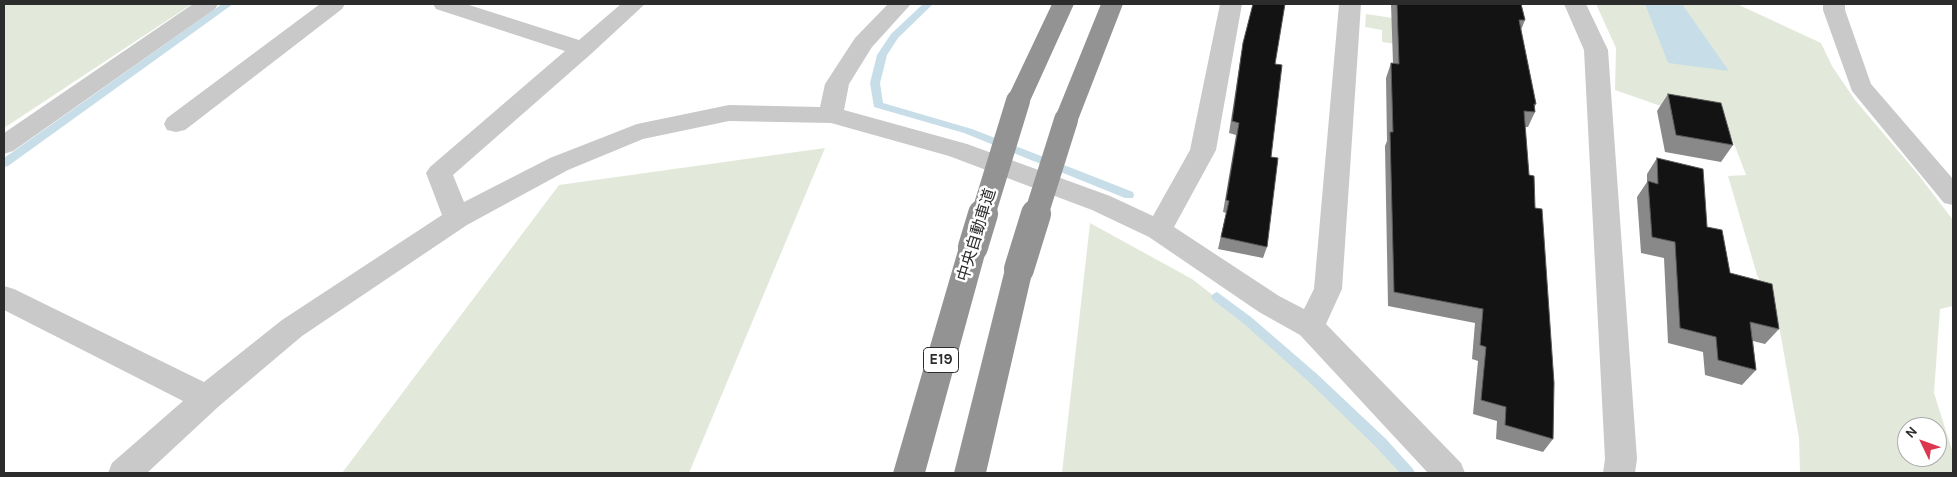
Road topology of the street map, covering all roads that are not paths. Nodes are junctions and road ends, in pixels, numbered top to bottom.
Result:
1 (207, 4) edge
2 (334, 4) edge
3 (444, 4) edge
4 (634, 4) edge
5 (900, 4) edge
6 (1063, 4) edge
7 (1112, 4) edge
8 (1231, 4) edge
9 (1350, 4) edge
10 (1575, 4) edge
11 (1834, 4) edge
12 (582, 49) junction
13 (831, 115) junction
14 (176, 124) dead end
15 (4, 144) edge
16 (1953, 196) edge
17 (457, 218) junction
18 (1159, 230) junction
19 (4, 297) edge
20 (1310, 328) junction
21 (208, 398) junction
22 (124, 473) edge
23 (909, 473) edge
24 (970, 473) edge
25 (1449, 473) edge
26 (1619, 473) edge

1 - 15 street
2 - 14 street
3 - 12 street
4 - 12 street
5 - 13 street
6 - 23 highway, 中央自動車道 / E19, bridge
7 - 24 highway, bridge
8 - 18 street
9 - 20 street
10 - 26 street
11 - 16 street
12 - 17 street
13 - 17 street
13 - 18 street
17 - 21 street
18 - 20 street
19 - 21 street
20 - 25 street
21 - 22 street

